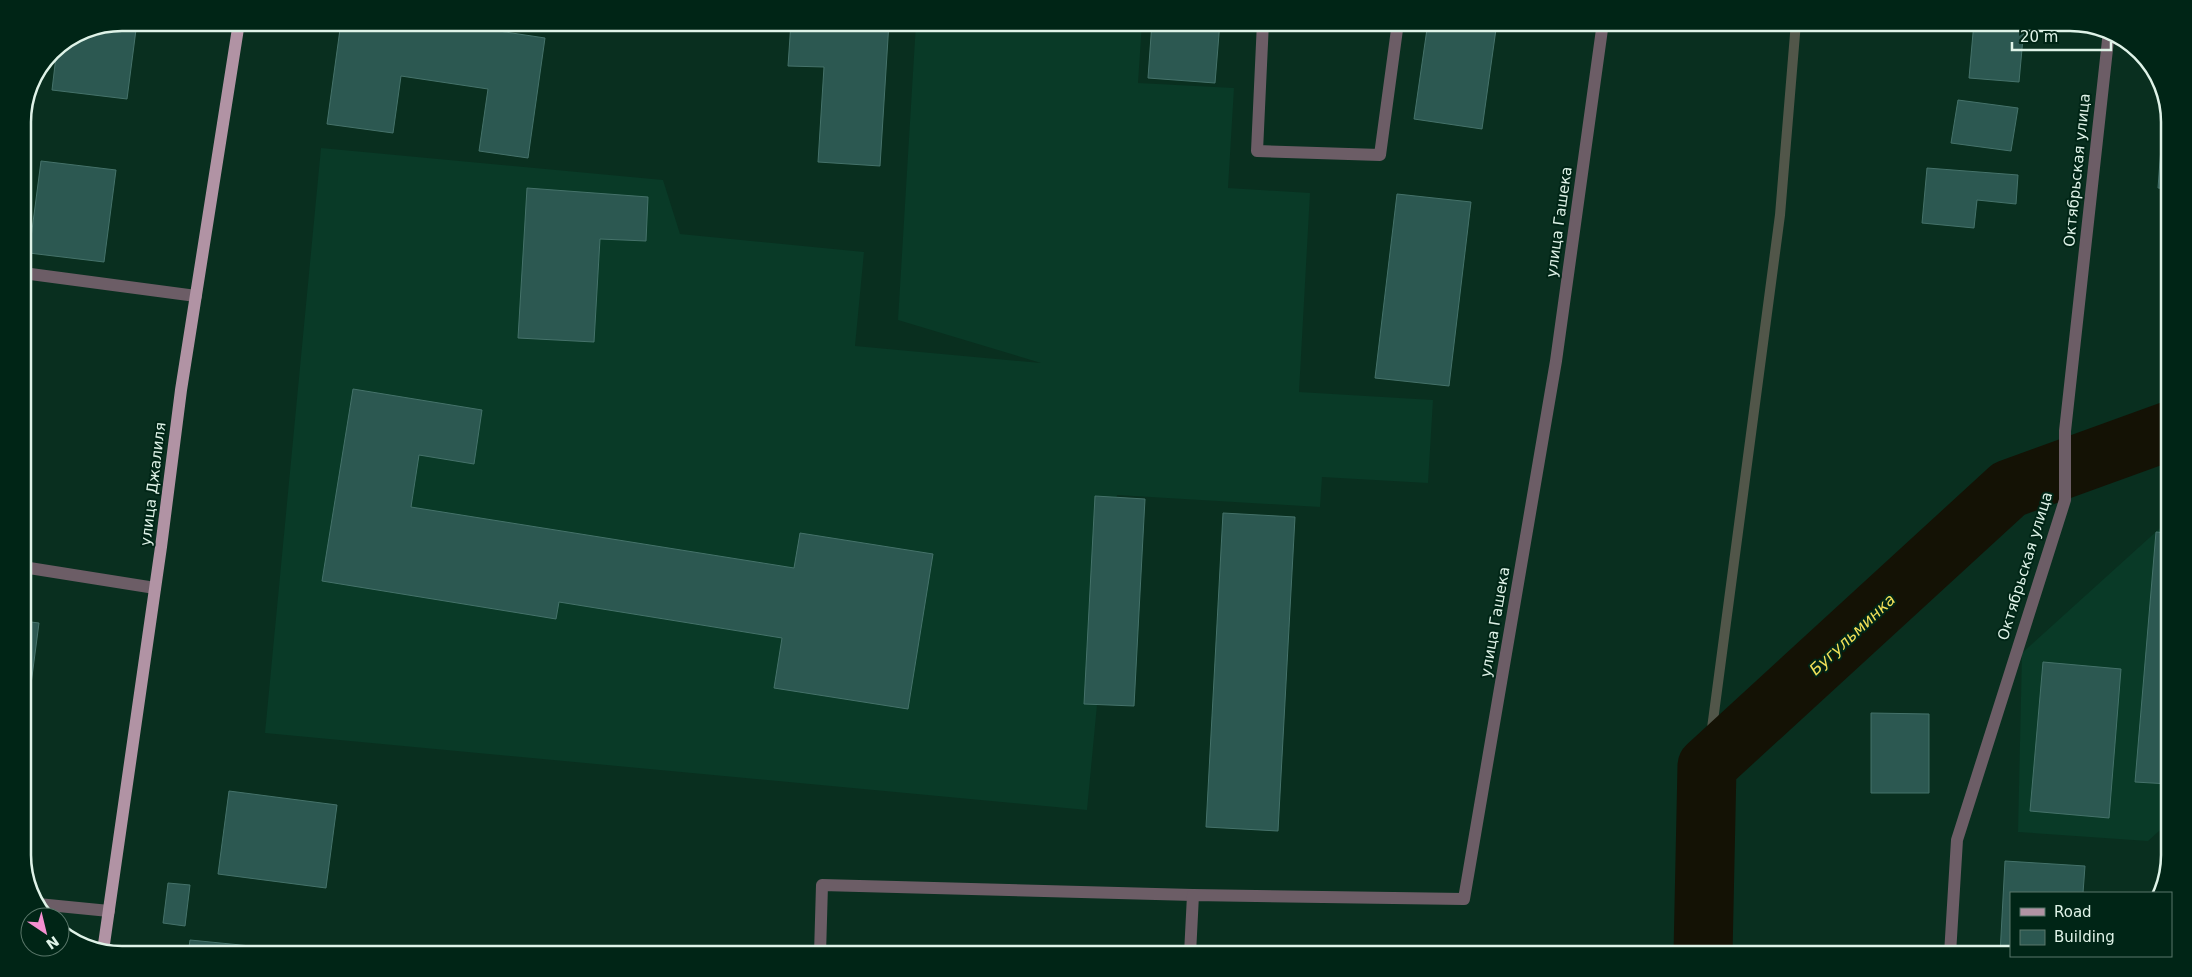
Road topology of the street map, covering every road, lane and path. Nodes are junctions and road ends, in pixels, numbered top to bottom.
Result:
1 (238, 31) edge
2 (1263, 31) edge
3 (1397, 31) edge
4 (1602, 31) edge
5 (2107, 40) edge
6 (31, 274) edge
7 (196, 296) junction
8 (31, 568) edge
9 (155, 588) junction
10 (1194, 895) junction
11 (47, 905) edge
12 (109, 910) junction
13 (105, 944) edge
14 (820, 946) edge
15 (1191, 946) edge
16 (1950, 946) edge

1 - 7 main road, улица Джалиля
2 - 3 street
4 - 10 street, улица Гашека
5 - 16 street, Октябрьская улица
6 - 7 street
7 - 9 main road, улица Джалиля
8 - 9 street
9 - 12 main road, улица Джалиля
10 - 14 street
10 - 15 street
11 - 12 street
12 - 13 main road, улица Джалиля

